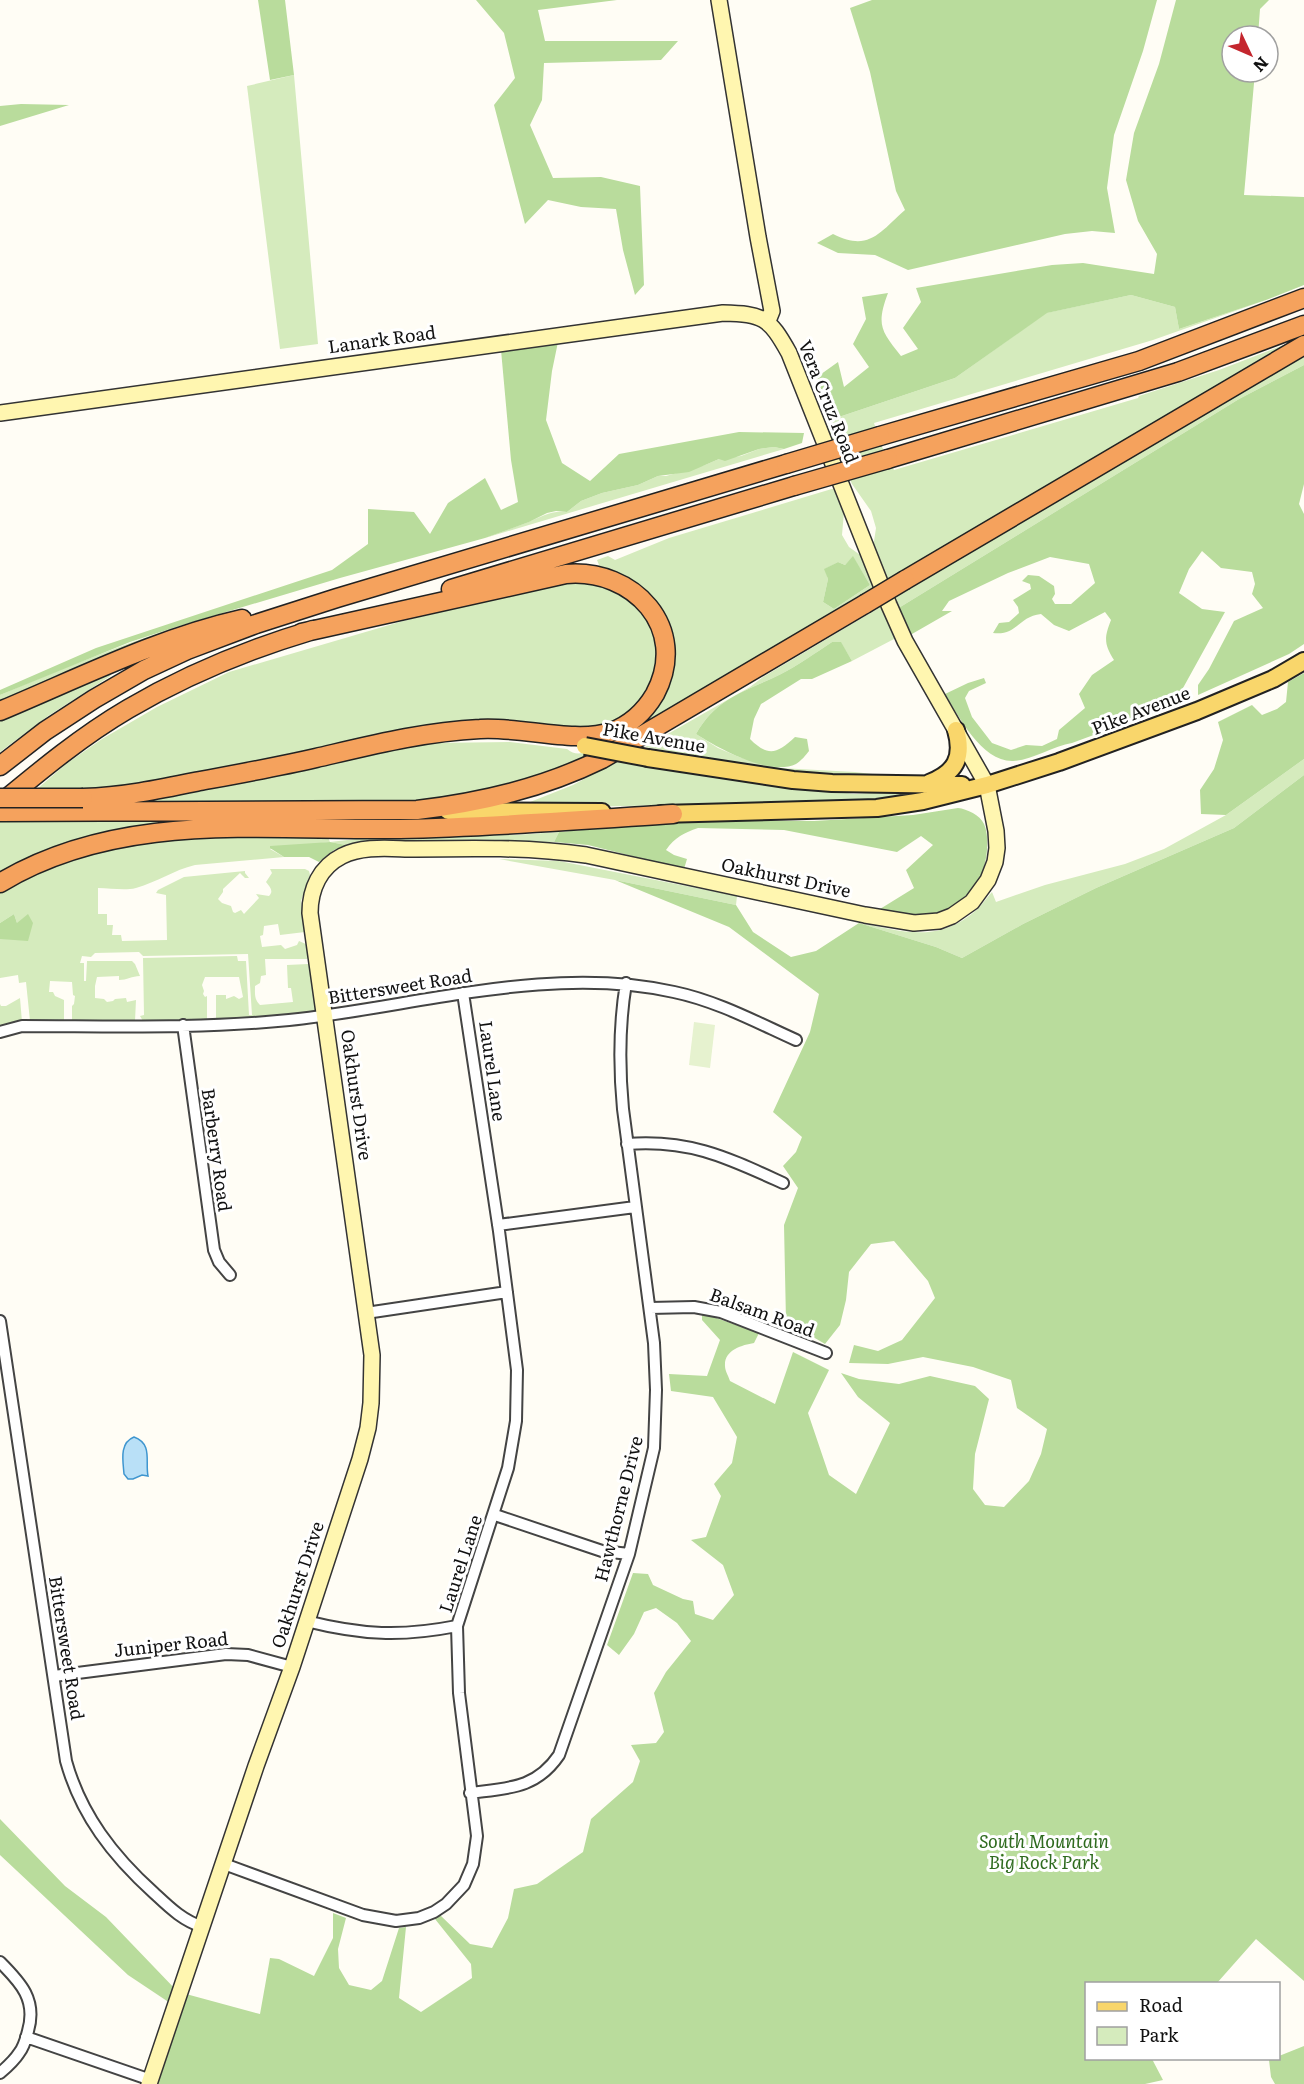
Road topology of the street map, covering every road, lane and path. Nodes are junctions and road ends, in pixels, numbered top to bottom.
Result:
1 (719, 0) edge
2 (1304, 298) edge
3 (768, 321) junction
4 (1304, 325) edge
5 (1304, 345) edge
6 (0, 413) edge
7 (337, 598) junction
8 (302, 633) junction
9 (1304, 661) edge
10 (0, 711) edge
11 (956, 730) junction
12 (315, 759) junction
13 (0, 766) edge
14 (987, 784) junction
15 (923, 785) junction
16 (0, 798) edge
17 (0, 804) edge
18 (417, 810) junction
19 (0, 812) edge
20 (674, 814) junction
21 (0, 883) edge
22 (626, 983) junction
23 (464, 993) junction
24 (325, 1016) junction
25 (183, 1025) junction
26 (0, 1032) edge
27 (796, 1040) dead end
28 (627, 1144) junction
29 (783, 1183) dead end
30 (635, 1207) junction
31 (498, 1225) junction
32 (230, 1275) dead end
33 (507, 1292) junction
34 (650, 1308) junction
35 (366, 1313) junction
36 (0, 1321) edge
37 (826, 1353) dead end
38 (495, 1515) junction
39 (629, 1554) junction
40 (306, 1621) junction
41 (457, 1626) junction
42 (292, 1667) junction
43 (54, 1676) junction
44 (470, 1794) junction
45 (224, 1864) junction
46 (203, 1927) junction
47 (0, 1962) edge
48 (26, 2037) junction
49 (0, 2073) edge
50 (150, 2082) edge

1 - 3 street
2 - 7 highway, bridge
3 - 6 street, Lanark Road
3 - 11 street, Vera Cruz Road
4 - 8 highway, bridge
5 - 18 highway, bridge
7 - 10 highway
7 - 13 highway
8 - 12 highway
8 - 17 highway
9 - 14 main road, Pike Avenue
11 - 14 street
11 - 15 main road
12 - 15 main road, Pike Avenue, bridge
12 - 16 highway, bridge
14 - 15 main road, Pike Avenue
14 - 20 main road, Pike Avenue
14 - 24 street, Oakhurst Drive
18 - 19 highway
18 - 20 main road, Pike Avenue
20 - 21 highway
22 - 23 street, Bittersweet Road
22 - 27 street, Bittersweet Road
22 - 28 street, Hawthorne Drive
23 - 24 street, Bittersweet Road
23 - 31 street, Laurel Lane
24 - 25 street, Bittersweet Road
24 - 35 street, Oakhurst Drive
25 - 26 street, Bittersweet Road
25 - 32 street, Barberry Road
28 - 29 street
28 - 30 street, Hawthorne Drive
30 - 31 street
30 - 34 street, Hawthorne Drive
31 - 33 street, Laurel Lane
33 - 35 street
33 - 38 street, Laurel Lane
34 - 37 street, Balsam Road
34 - 39 street, Hawthorne Drive
35 - 40 street, Oakhurst Drive
36 - 43 street, Bittersweet Road
38 - 39 street
38 - 41 street, Laurel Lane
39 - 44 street, Hawthorne Drive
40 - 41 street
40 - 42 street, Oakhurst Drive
41 - 44 street, Laurel Lane
42 - 43 street, Juniper Road
42 - 45 street, Oakhurst Drive
43 - 46 street, Bittersweet Road
44 - 45 street, Laurel Lane
45 - 46 street, Oakhurst Drive
46 - 50 street, Oakhurst Drive
47 - 48 street
48 - 49 street
48 - 50 street

